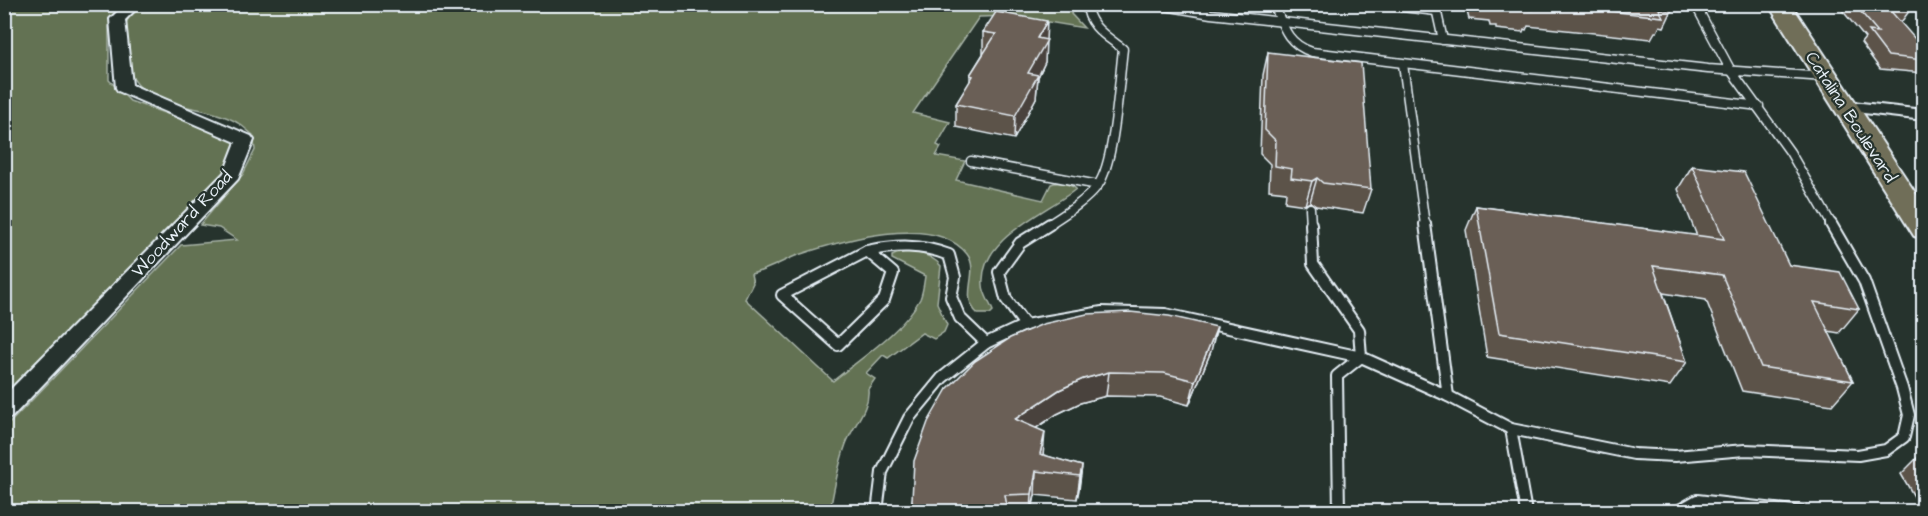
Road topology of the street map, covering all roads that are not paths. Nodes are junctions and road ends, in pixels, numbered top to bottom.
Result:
1 (134, 4) edge
2 (1087, 4) edge
3 (1154, 4) edge
4 (1274, 4) edge
5 (1377, 4) edge
6 (1695, 4) edge
7 (1779, 4) edge
8 (1435, 8) edge
9 (1281, 21) junction
10 (1443, 40) junction
11 (1403, 64) junction
12 (1730, 69) junction
13 (1826, 77) junction
14 (1759, 106) junction
15 (1844, 106) junction
16 (1923, 115) edge
17 (971, 161) dead end
18 (1098, 185) junction
19 (1310, 208) dead end
20 (1923, 229) edge
21 (866, 251) junction
22 (1025, 325) junction
23 (986, 343) junction
24 (1361, 357) junction
25 (1448, 396) junction
26 (4, 411) edge
27 (1510, 429) junction
28 (877, 512) edge
29 (1339, 512) edge
30 (1526, 512) edge
31 (1676, 512) edge
32 (1803, 512) edge

1 - 26 street, Woodward Road
2 - 18 lane
3 - 9 lane
4 - 9 lane
5 - 8 lane
6 - 12 lane
7 - 13 main road, Catalina Boulevard
8 - 10 lane
9 - 10 lane
9 - 11 lane
10 - 12 lane
11 - 14 lane
11 - 25 lane
12 - 13 lane
12 - 14 lane
13 - 15 main road, Catalina Boulevard
14 - 27 lane
15 - 16 street
15 - 20 main road, Catalina Boulevard
17 - 18 lane
18 - 22 lane
19 - 24 lane
21 - 21 lane
21 - 23 lane
22 - 23 lane
22 - 24 lane
23 - 28 lane
24 - 25 lane
24 - 29 lane
25 - 27 lane
27 - 30 lane
31 - 32 lane

